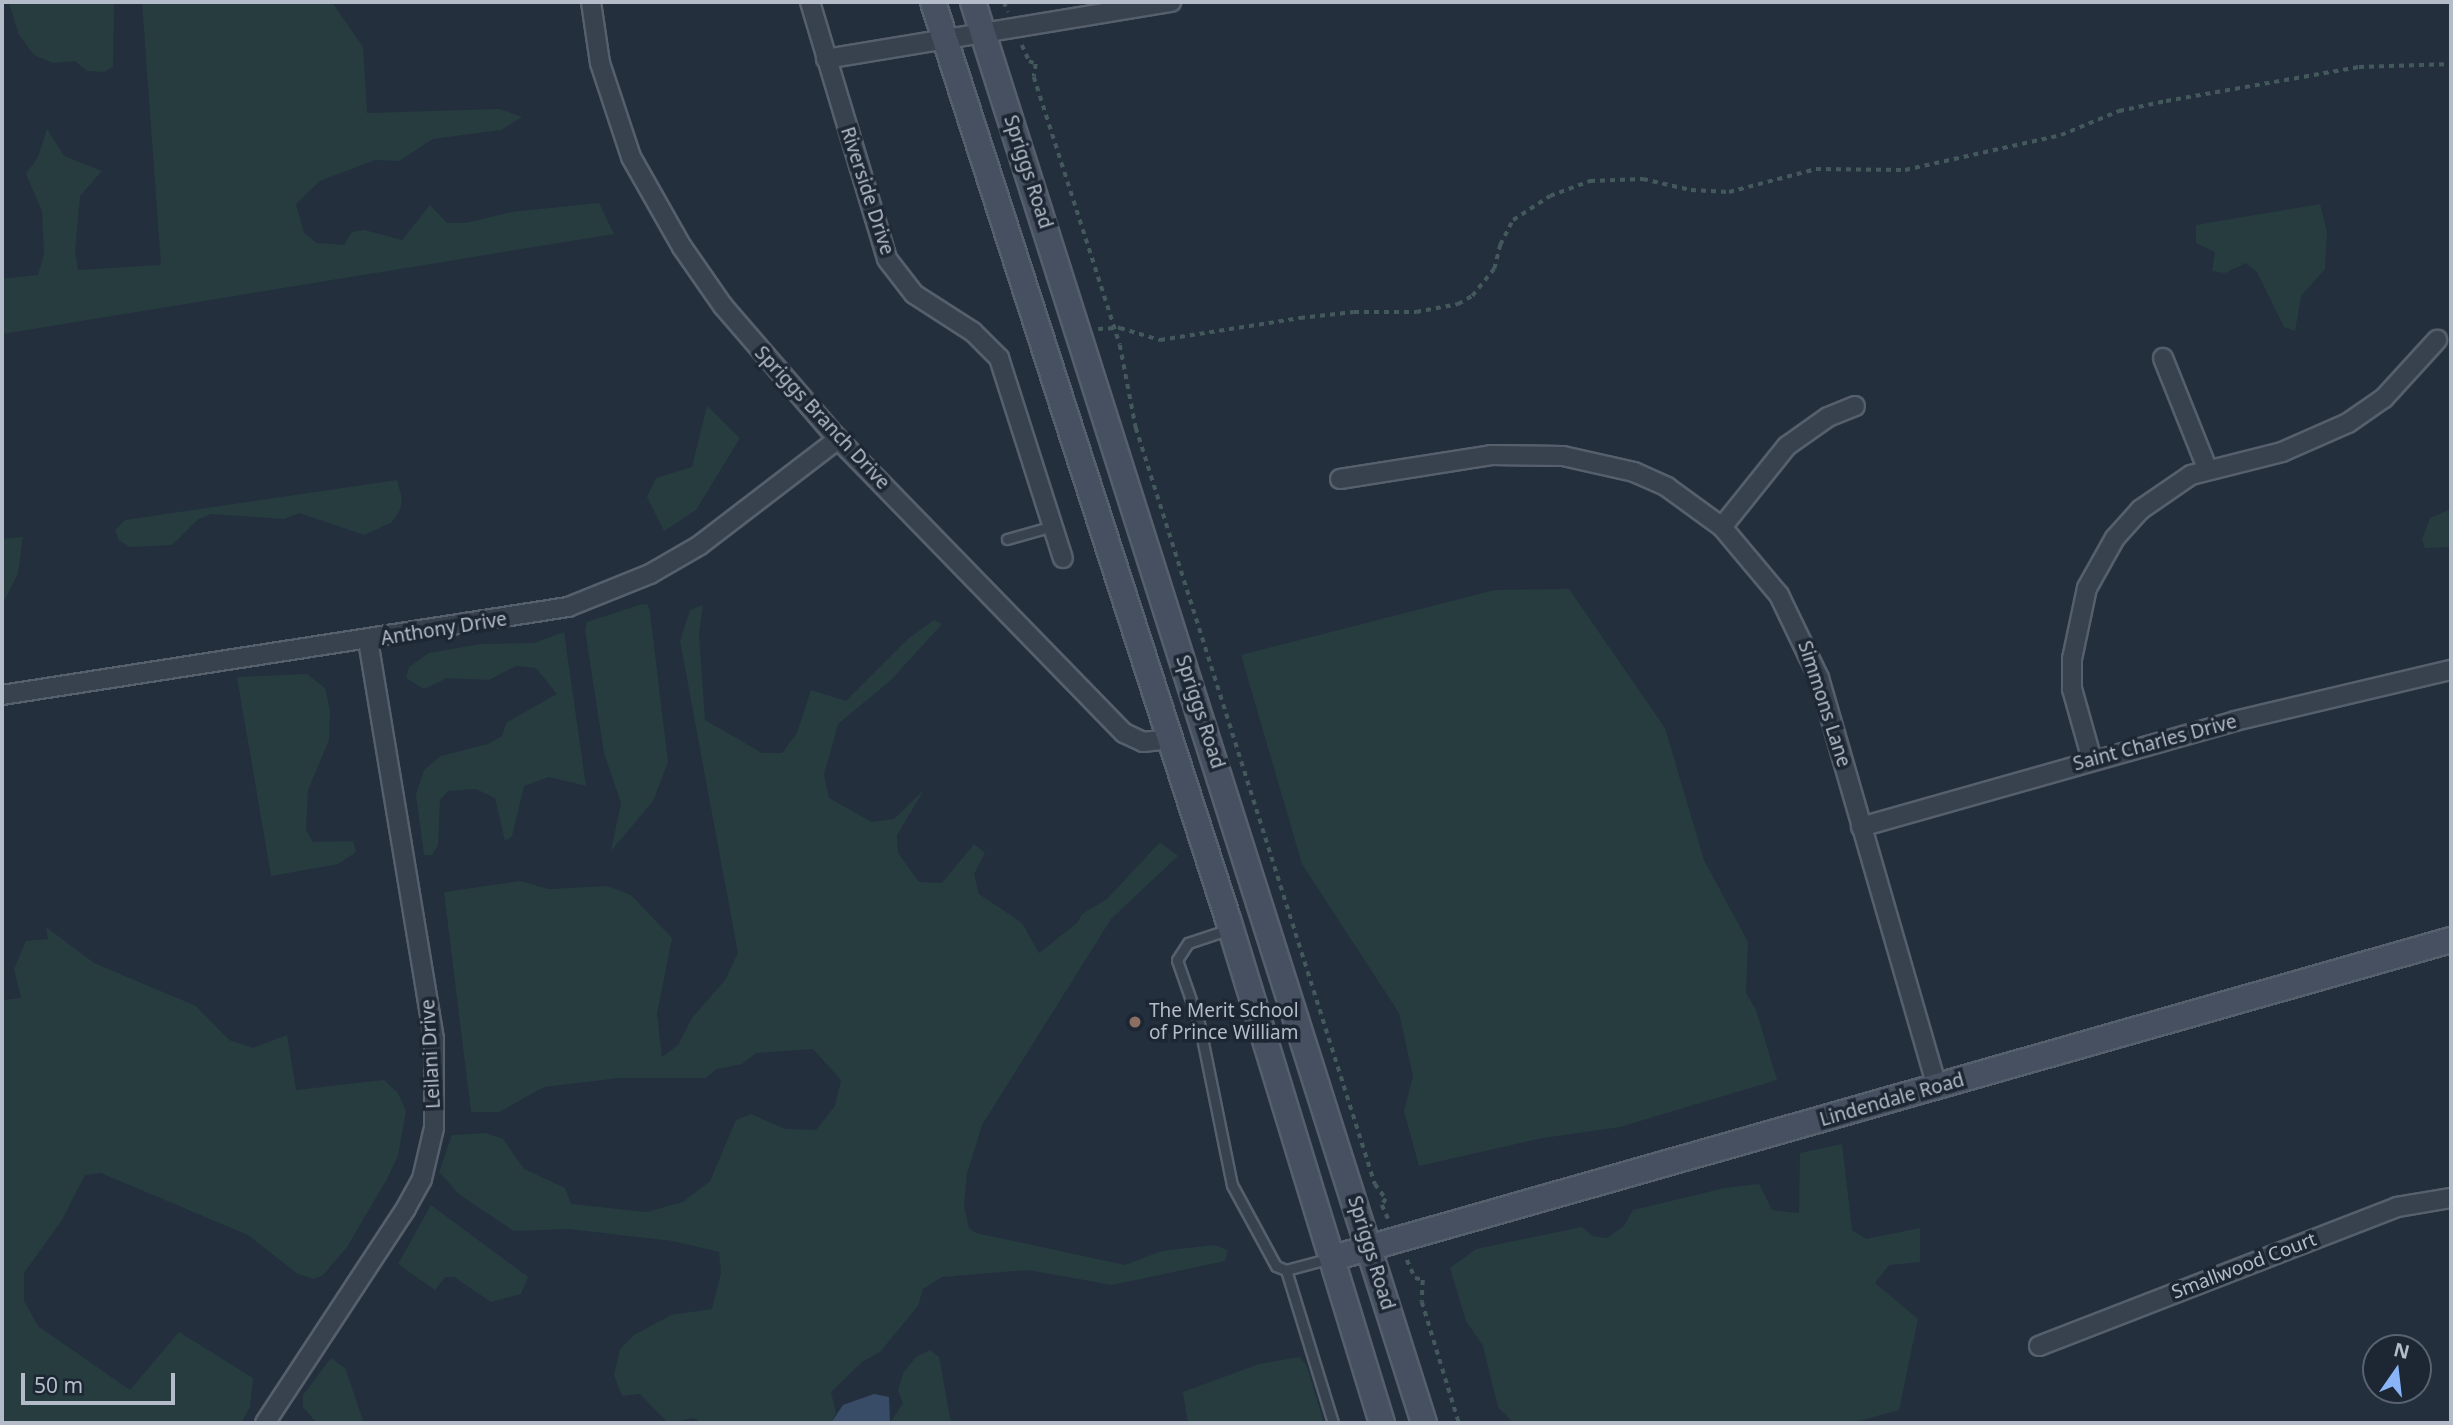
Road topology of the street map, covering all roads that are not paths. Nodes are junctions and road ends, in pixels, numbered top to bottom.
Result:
1 (591, 2) edge
2 (810, 2) edge
3 (933, 2) edge
4 (973, 2) edge
5 (1161, 3) edge
6 (983, 30) junction
7 (944, 36) junction
8 (826, 59) junction
9 (2437, 340) dead end
10 (2163, 358) dead end
11 (1855, 406) dead end
12 (838, 439) junction
13 (2207, 468) junction
14 (1340, 479) dead end
15 (1053, 526) junction
16 (1722, 527) junction
17 (1007, 539) dead end
18 (1063, 558) dead end
19 (369, 641) junction
20 (2451, 670) edge
21 (2, 695) edge
22 (1171, 739) junction
23 (2092, 760) junction
24 (1861, 827) junction
25 (1231, 929) junction
26 (2451, 940) edge
27 (1937, 1088) junction
28 (2451, 1198) edge
29 (1370, 1248) junction
30 (1333, 1258) junction
31 (1286, 1270) junction
32 (2039, 1346) dead end
33 (265, 1423) edge
34 (1333, 1423) edge
35 (1382, 1423) edge
36 (1424, 1423) edge

1 - 12 street, Spriggs Branch Drive
2 - 8 street, Riverside Drive
3 - 7 main road, Spriggs Road
4 - 6 main road, Spriggs Road
5 - 6 street
6 - 7 street
6 - 29 main road, Spriggs Road
7 - 8 street
7 - 22 main road, Spriggs Road
8 - 15 street, Riverside Drive
9 - 13 street
10 - 13 street
11 - 16 street
12 - 19 street, Anthony Drive
12 - 22 street, Spriggs Branch Drive
13 - 23 street
14 - 16 street, Simmons Lane
15 - 17 lane
15 - 18 street, Riverside Drive
16 - 24 street, Simmons Lane
19 - 21 street, Anthony Drive
19 - 33 street, Leilani Drive
20 - 23 street, Saint Charles Drive
22 - 25 main road, Spriggs Road
23 - 24 street, Saint Charles Drive
24 - 27 street, Simmons Lane
25 - 30 main road, Spriggs Road
25 - 31 lane
26 - 27 main road, Lindendale Road
27 - 29 main road, Lindendale Road
28 - 32 street, Smallwood Court
29 - 30 main road, Lindendale Road
29 - 36 main road, Spriggs Road
30 - 31 lane
30 - 35 main road, Spriggs Road
31 - 34 lane

